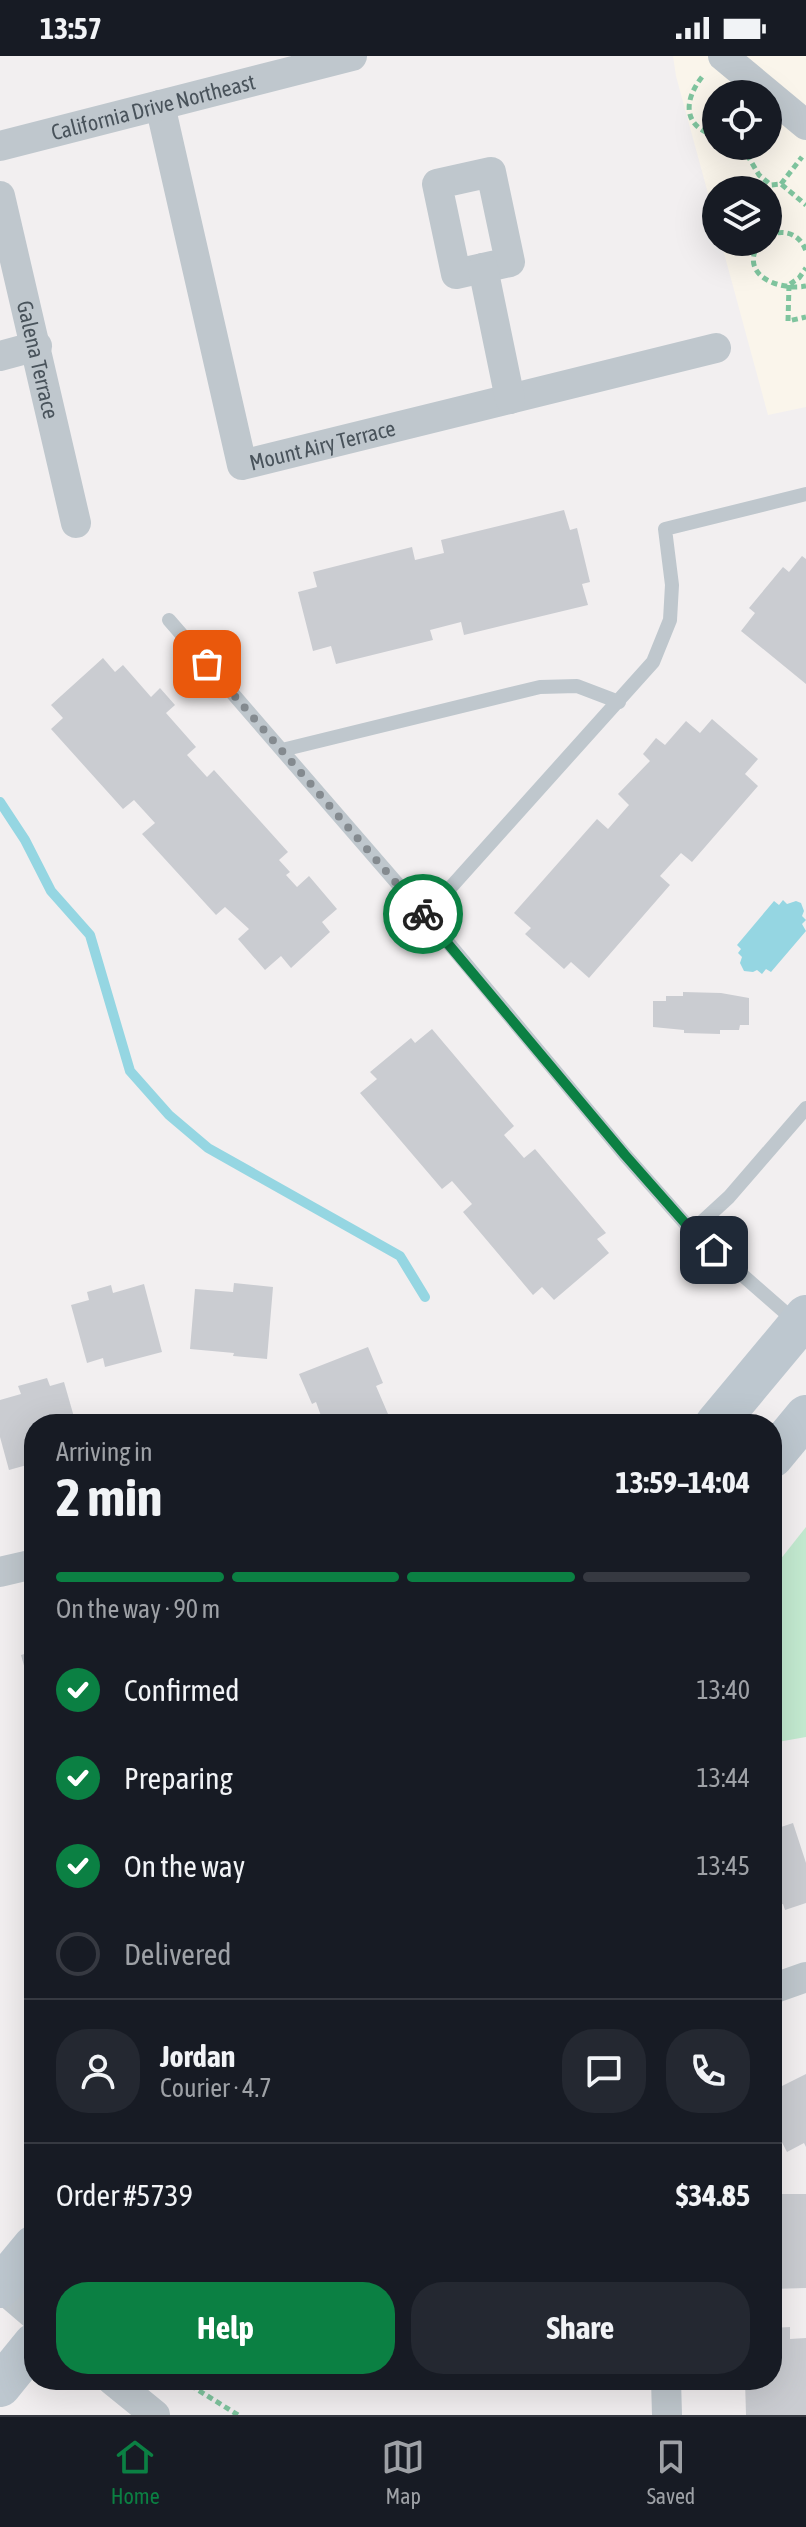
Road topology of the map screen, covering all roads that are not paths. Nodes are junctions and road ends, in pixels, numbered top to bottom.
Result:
1 (352, 56) edge
2 (713, 66) edge
3 (160, 105) junction
4 (806, 125) edge
5 (0, 146) edge
6 (0, 196) edge
7 (483, 268) dead end
8 (37, 346) junction
9 (716, 348) dead end
10 (0, 356) edge
11 (510, 399) junction
12 (806, 494) edge
13 (76, 523) dead end
14 (169, 620) dead end
15 (619, 702) junction
16 (282, 750) junction
17 (425, 916) junction
18 (806, 1108) edge
19 (692, 1231) junction
20 (804, 1324) edge
21 (725, 1414) edge
22 (806, 1416) edge
23 (782, 1445) edge
24 (24, 1566) edge
25 (0, 1572) edge
26 (806, 1977) edge
27 (782, 1985) edge
28 (24, 2258) edge
29 (0, 2287) edge
30 (24, 2307) edge
31 (24, 2356) edge
32 (0, 2386) edge
33 (124, 2390) edge
34 (666, 2390) edge
35 (155, 2415) edge
36 (667, 2415) edge

1 - 3 street, California Drive Northeast
2 - 4 street
3 - 5 street, California Drive Northeast
3 - 11 street, Mount Airy Terrace
6 - 8 street, Galena Terrace
7 - 11 street
8 - 10 street
8 - 13 street, Galena Terrace
9 - 11 street, Mount Airy Terrace
12 - 15 lane
14 - 16 lane
15 - 16 lane
15 - 17 lane
16 - 17 lane
17 - 19 lane
18 - 19 lane
19 - 20 lane
20 - 21 main road
22 - 23 main road
24 - 25 street
26 - 27 street
28 - 29 main road
29 - 30 street
31 - 32 main road
33 - 35 street
34 - 36 street

